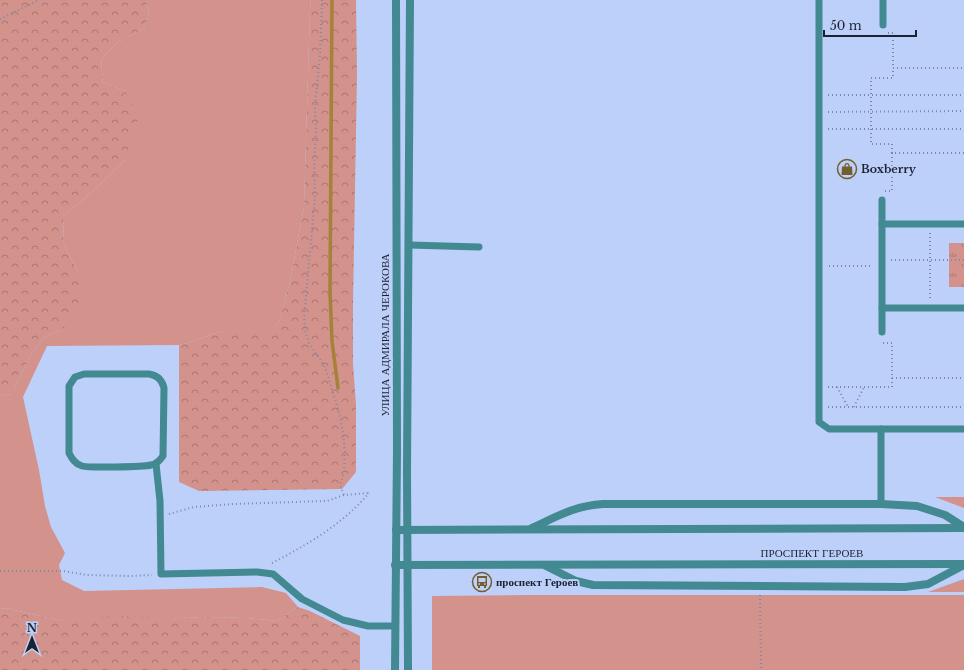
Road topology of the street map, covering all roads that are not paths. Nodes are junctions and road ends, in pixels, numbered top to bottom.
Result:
1 (396, 0) edge
2 (410, 0) edge
3 (819, 0) edge
4 (883, 0) edge
5 (883, 26) road end
6 (882, 200) road end
7 (882, 224) junction
8 (964, 224) edge
9 (409, 246) junction
10 (479, 246) dead end
11 (882, 308) junction
12 (964, 308) edge
13 (882, 332) road end
14 (881, 429) junction
15 (964, 429) edge
16 (156, 464) junction
17 (881, 504) junction
18 (964, 527) edge
19 (530, 529) junction
20 (396, 530) junction
21 (408, 530) junction
22 (964, 564) edge
23 (395, 565) junction
24 (408, 565) junction
25 (543, 565) junction
26 (395, 626) junction
27 (395, 670) edge
28 (408, 670) edge

1 - 20 street, УЛИЦА АДМИРАЛА ЧЕРОКОВА
2 - 9 street, УЛИЦА АДМИРАЛА ЧЕРОКОВА
3 - 14 lane
4 - 5 lane
6 - 7 lane
7 - 8 lane
7 - 11 lane
9 - 10 lane
9 - 21 street, УЛИЦА АДМИРАЛА ЧЕРОКОВА
11 - 12 lane
11 - 13 lane
14 - 15 lane
14 - 17 lane
16 - 16 lane
16 - 26 lane
17 - 18 street
17 - 19 street
18 - 19 street
19 - 21 street
20 - 21 street
20 - 23 street, УЛИЦА АДМИРАЛА ЧЕРОКОВА
21 - 24 street, УЛИЦА АДМИРАЛА ЧЕРОКОВА
22 - 25 street, ПРОСПЕКТ ГЕРОЕВ
22 - 25 street
23 - 24 street, ПРОСПЕКТ ГЕРОЕВ
23 - 26 street, УЛИЦА АДМИРАЛА ЧЕРОКОВА
24 - 25 street, ПРОСПЕКТ ГЕРОЕВ
24 - 28 street, УЛИЦА АДМИРАЛА ЧЕРОКОВА
26 - 27 street, УЛИЦА АДМИРАЛА ЧЕРОКОВА

